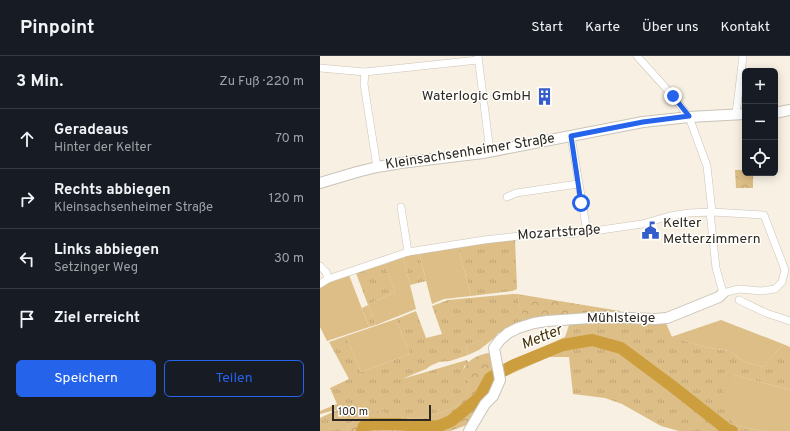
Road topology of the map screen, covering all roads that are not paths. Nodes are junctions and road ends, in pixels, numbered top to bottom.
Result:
1 (637, 56) edge
2 (742, 56) edge
3 (478, 58) edge
4 (320, 68) edge
5 (365, 72) junction
6 (790, 110) edge
7 (778, 112) edge
8 (740, 114) edge
9 (689, 116) junction
10 (571, 136) junction
11 (490, 152) junction
12 (377, 167) junction
13 (320, 183) edge
14 (578, 184) junction
15 (507, 197) dead end
16 (401, 207) dead end
17 (711, 212) junction
18 (587, 232) junction
19 (408, 252) junction
20 (320, 266) edge
21 (787, 270) edge
22 (328, 279) junction
23 (320, 284) edge
24 (723, 292) junction
25 (739, 300) dead end
26 (790, 321) edge
27 (470, 431) edge

1 - 9 street
2 - 8 street
3 - 5 street
3 - 11 street
4 - 5 street
5 - 12 street
6 - 7 main road
8 - 9 main road, Kleinsachsenheimer Straße
9 - 10 main road, Kleinsachsenheimer Straße
9 - 17 street
10 - 11 main road, Kleinsachsenheimer Straße
10 - 14 street
11 - 12 main road, Kleinsachsenheimer Straße
12 - 13 main road, Kleinsachsenheimer Straße
14 - 15 street
14 - 18 street
16 - 19 street
17 - 18 street, Mozartstraße
17 - 21 street, Mozartstraße
17 - 24 street
18 - 19 street, Mozartstraße
19 - 22 street, Mozartstraße
20 - 22 street
21 - 24 street
22 - 23 street, Mozartstraße
24 - 27 main road, Mühlsteige
25 - 26 street

